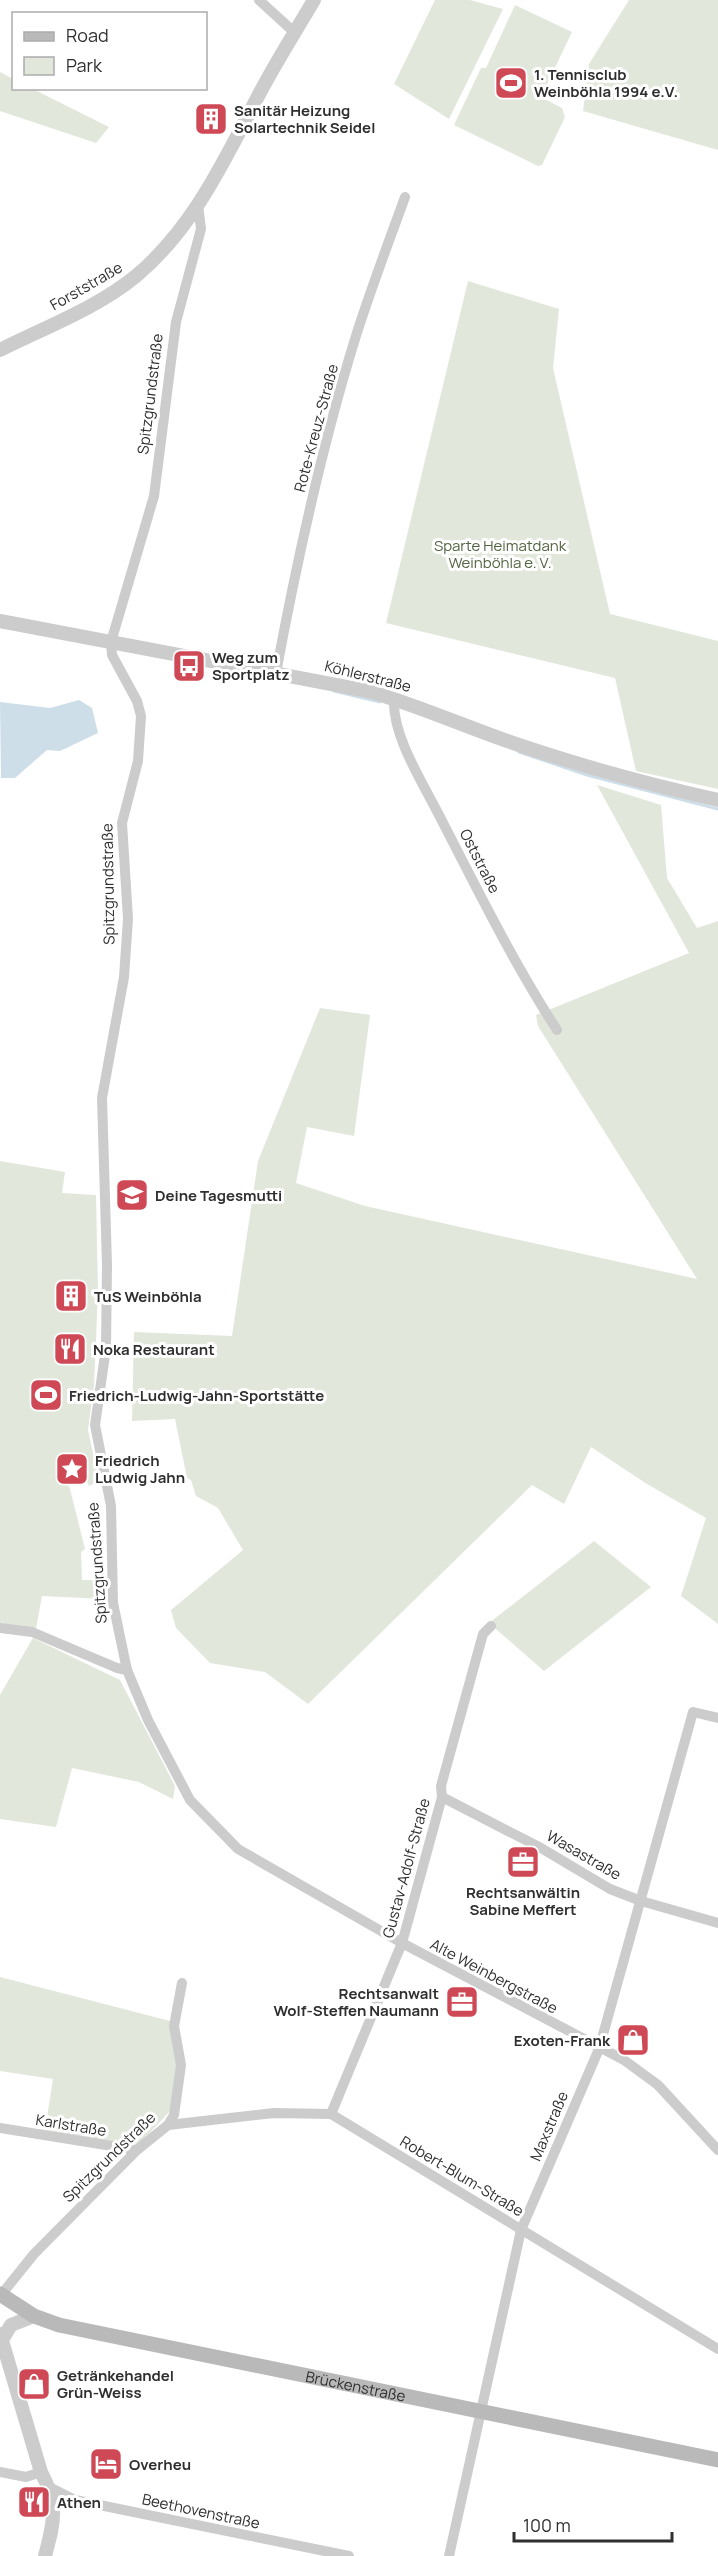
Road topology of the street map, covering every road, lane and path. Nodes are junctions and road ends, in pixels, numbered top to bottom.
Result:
1 (259, 0) edge
2 (314, 0) edge
3 (294, 33) junction
4 (405, 197) dead end
5 (198, 205) junction
6 (0, 350) edge
7 (0, 621) edge
8 (111, 642) junction
9 (276, 673) junction
10 (394, 699) junction
11 (718, 800) edge
12 (557, 1030) dead end
13 (491, 1626) dead end
14 (0, 1628) edge
15 (127, 1670) junction
16 (718, 1718) edge
17 (442, 1797) junction
18 (238, 1849) joint
19 (641, 1901) junction
20 (718, 1923) edge
21 (402, 1943) junction
22 (182, 1983) dead end
23 (599, 2049) junction
24 (331, 2114) junction
25 (168, 2125) junction
26 (0, 2128) edge
27 (718, 2150) edge
28 (137, 2151) junction
29 (521, 2230) junction
30 (0, 2296) edge
31 (34, 2316) junction
32 (1, 2337) edge
33 (718, 2349) edge
34 (480, 2410) junction
35 (718, 2460) edge
36 (0, 2472) edge
37 (41, 2472) junction
38 (49, 2487) junction
39 (45, 2556) edge
40 (349, 2556) edge
41 (449, 2556) edge

1 - 3 street
2 - 3 street
3 - 5 street
4 - 9 street, Rote-Kreuz-Straße
5 - 6 street, Forststraße
5 - 8 street, Spitzgrundstraße
7 - 8 street, Köhlerstraße
8 - 9 street, Köhlerstraße
8 - 15 street, Spitzgrundstraße
9 - 10 street, Köhlerstraße
10 - 11 street, Köhlerstraße
10 - 12 street, Oststraße
13 - 17 street, Gustav-Adolf-Straße
14 - 15 street
15 - 18 street, Spitzgrundstraße
16 - 19 street, Maxstraße
17 - 19 street, Wasastraße
17 - 21 street, Gustav-Adolf-Straße
18 - 21 street, Alte Weinbergstraße
19 - 20 street, Wasastraße
19 - 23 street, Maxstraße
21 - 23 street, Alte Weinbergstraße
21 - 24 street, Gustav-Adolf-Straße
22 - 25 street, Spitzgrundstraße
23 - 27 street, Alte Weinbergstraße
23 - 29 street, Maxstraße
24 - 25 street
24 - 29 street, Robert-Blum-Straße
25 - 28 street, Spitzgrundstraße
26 - 28 street, Karlstraße
28 - 30 street, Spitzgrundstraße
29 - 33 street, Robert-Blum-Straße
29 - 34 street, Maxstraße
30 - 31 main road, Brückenstraße
31 - 32 street
31 - 34 main road, Brückenstraße
32 - 37 street
34 - 35 main road, Brückenstraße
34 - 41 street, Maxstraße
36 - 37 street
37 - 38 street
38 - 39 street
38 - 40 street, Beethovenstraße

